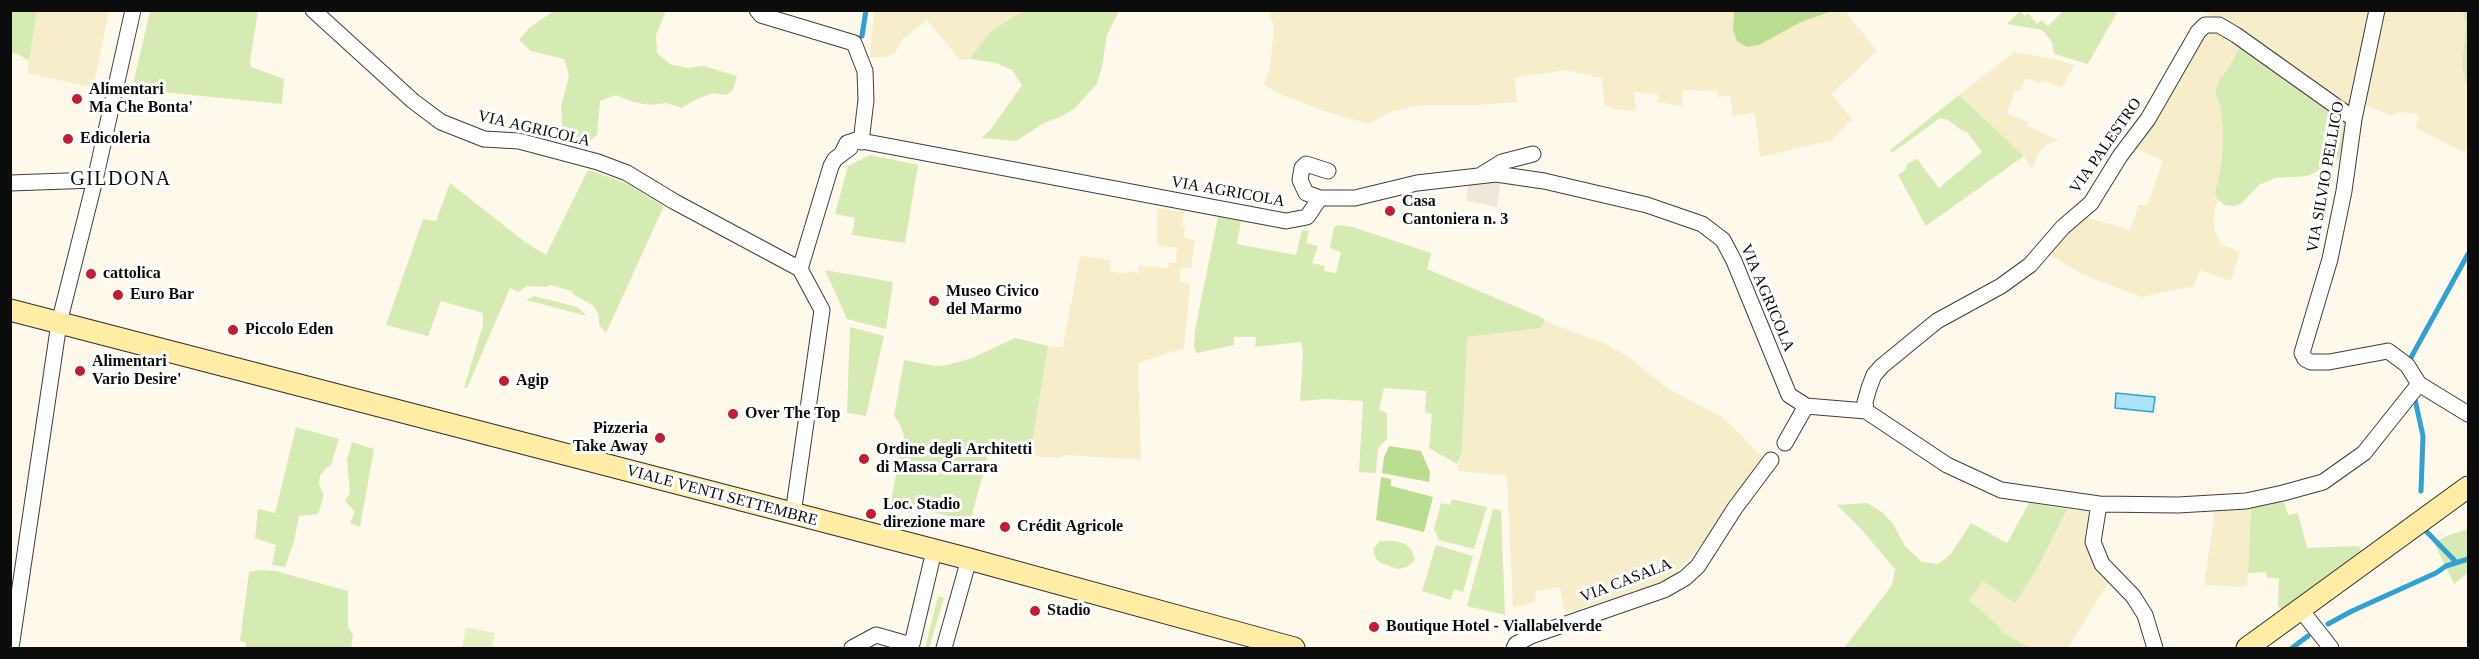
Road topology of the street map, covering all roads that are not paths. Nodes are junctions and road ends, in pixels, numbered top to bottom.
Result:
1 (133, 10) edge
2 (314, 10) edge
3 (757, 10) edge
4 (2376, 10) edge
5 (2354, 119) junction
6 (861, 142) junction
7 (1533, 154) dead end
8 (1328, 171) dead end
9 (1474, 177) junction
10 (95, 180) junction
11 (10, 183) edge
12 (1320, 198) junction
13 (800, 269) junction
14 (10, 310) edge
15 (59, 323) junction
16 (2419, 384) junction
17 (1806, 406) junction
18 (1866, 411) junction
19 (2469, 414) edge
20 (1785, 443) dead end
21 (1771, 460) dead end
22 (2469, 487) edge
23 (2099, 504) junction
24 (793, 514) junction
25 (934, 551) junction
26 (969, 559) junction
27 (2301, 610) junction
28 (911, 646) edge
29 (11, 648) edge
30 (852, 648) edge
31 (944, 648) edge
32 (1294, 648) edge
33 (1514, 648) edge
34 (2155, 648) edge
35 (2247, 648) edge
36 (2331, 648) edge

1 - 10 street
2 - 13 street, VIA AGRICOLA
3 - 6 street
4 - 5 street, VIA SILVIO PELLICO
5 - 16 street, VIA SILVIO PELLICO
5 - 18 street, VIA PALESTRO
6 - 12 street, VIA AGRICOLA
6 - 13 street
7 - 9 street
8 - 12 street
9 - 12 street, VIA AGRICOLA
9 - 17 street, VIA AGRICOLA
10 - 11 street
10 - 15 street
13 - 24 street
14 - 15 main road, VIALE VENTI SETTEMBRE
15 - 24 main road, VIALE VENTI SETTEMBRE
15 - 29 street
16 - 19 street
16 - 23 street
17 - 18 street
17 - 20 street
18 - 23 street
21 - 33 street, VIA CASALA
22 - 27 main road
23 - 34 street
24 - 25 main road, VIALE VENTI SETTEMBRE
25 - 26 main road, VIALE VENTI SETTEMBRE
25 - 28 street
26 - 31 street
26 - 32 main road, VIALE VENTI SETTEMBRE
27 - 35 main road
27 - 36 street
28 - 30 street

